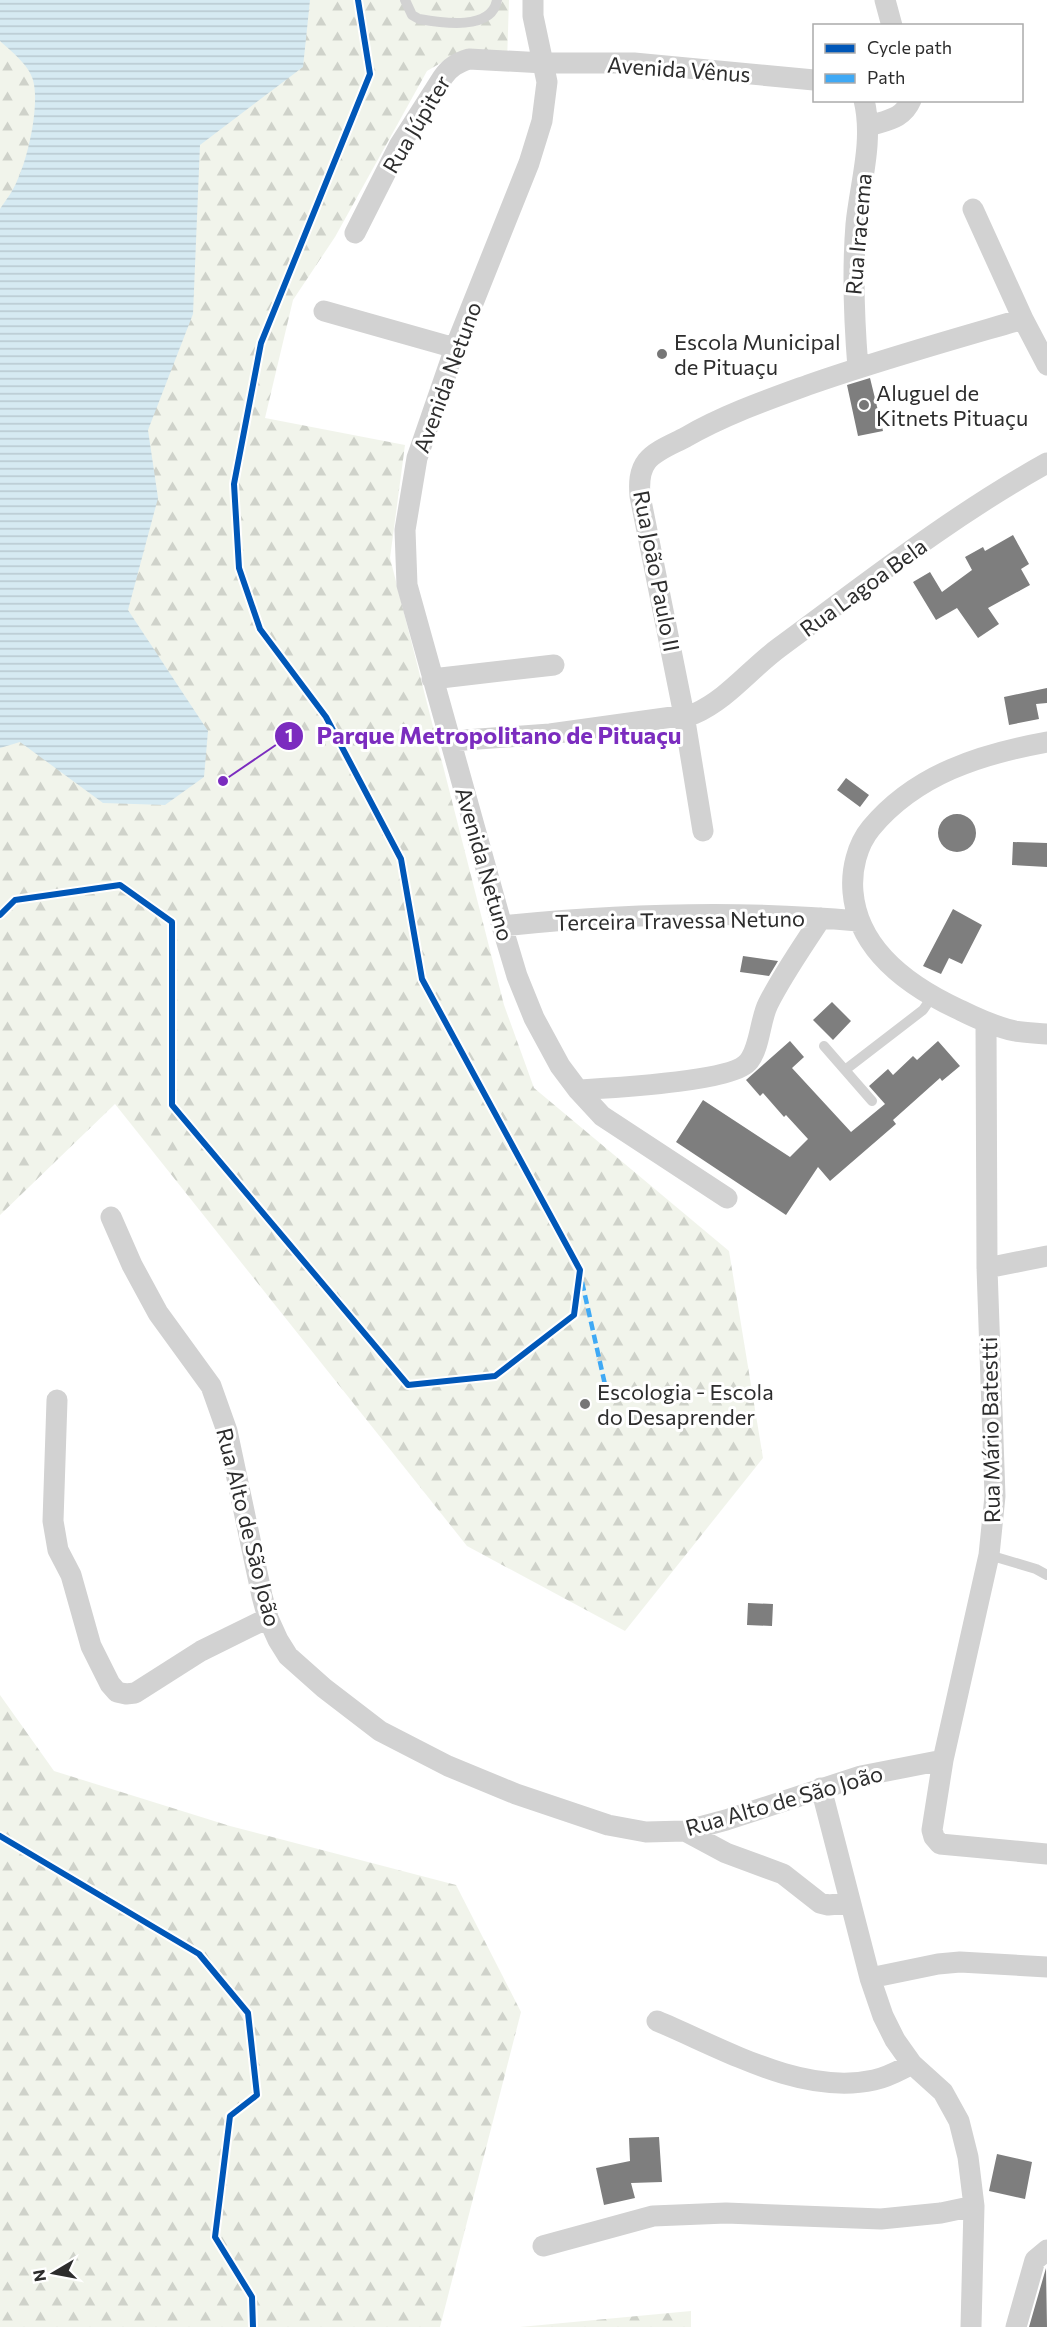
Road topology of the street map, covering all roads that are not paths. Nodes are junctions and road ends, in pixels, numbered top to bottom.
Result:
1 (405, 0) edge
2 (497, 0) edge
3 (533, 0) edge
4 (885, 0) edge
5 (891, 24) edge
6 (544, 63) junction
7 (813, 80) edge
8 (864, 102) edge
9 (910, 102) edge
10 (869, 126) junction
11 (973, 209) dead end
12 (355, 233) dead end
13 (324, 311) dead end
14 (1023, 319) junction
15 (455, 348) junction
16 (1047, 365) edge
17 (858, 368) junction
18 (1047, 463) edge
19 (554, 664) dead end
20 (432, 679) junction
21 (684, 715) junction
22 (451, 741) junction
23 (1047, 742) edge
24 (703, 831) dead end
25 (821, 918) junction
26 (858, 921) junction
27 (501, 926) junction
28 (932, 997) junction
29 (986, 1023) junction
30 (1047, 1034) edge
31 (824, 1046) dead end
32 (845, 1070) junction
33 (578, 1090) junction
34 (872, 1101) dead end
35 (727, 1198) dead end
36 (111, 1217) dead end
37 (1047, 1256) edge
38 (987, 1268) junction
39 (57, 1400) dead end
40 (989, 1555) junction
41 (1047, 1575) edge
42 (268, 1618) junction
43 (943, 1760) junction
44 (821, 1788) junction
45 (685, 1831) junction
46 (1047, 1854) edge
47 (850, 1903) junction
48 (1047, 1967) edge
49 (870, 1978) junction
50 (657, 2021) dead end
51 (912, 2064) junction
52 (974, 2206) junction
53 (543, 2246) dead end
54 (1047, 2250) edge
55 (971, 2327) edge
56 (1016, 2327) edge

1 - 2 lane
3 - 6 street, Avenida Netuno
4 - 5 street
6 - 7 street, Avenida Vênus
6 - 12 street, Rua Júpiter
6 - 15 street, Avenida Netuno
8 - 10 street, Rua Iracema
9 - 10 street
10 - 17 street, Rua Iracema
11 - 14 street
13 - 15 street
14 - 16 street
14 - 17 street, Rua João Paulo II
15 - 20 street, Avenida Netuno
17 - 21 street, Rua João Paulo II
18 - 21 street, Rua Lagoa Bela
19 - 20 street
20 - 22 street, Avenida Netuno
21 - 22 street, Rua Lagoa Bela
21 - 24 street, Rua João Paulo II
22 - 27 street, Avenida Netuno
23 - 26 street
25 - 26 street, Terceira Travessa Netuno
25 - 27 street, Terceira Travessa Netuno
25 - 33 street
26 - 28 street
27 - 33 street, Avenida Netuno
28 - 29 street
28 - 32 lane
29 - 30 street
29 - 38 street, Rua Mário Batestti
31 - 32 lane
32 - 34 lane
33 - 35 street, Avenida Netuno
36 - 42 street, Rua Alto de São João
37 - 38 street
38 - 40 street, Rua Mário Batestti
39 - 42 street
40 - 41 lane
40 - 43 street, Rua Mário Batestti
42 - 45 street, Rua Alto de São João
43 - 44 street, Rua Alto de São João
43 - 46 street, Rua Mário Batestti
44 - 45 street, Rua Alto de São João
44 - 47 street
45 - 47 street
47 - 49 street
48 - 49 street
49 - 51 street
50 - 51 street
51 - 52 street
52 - 53 street
52 - 55 street
54 - 56 street

